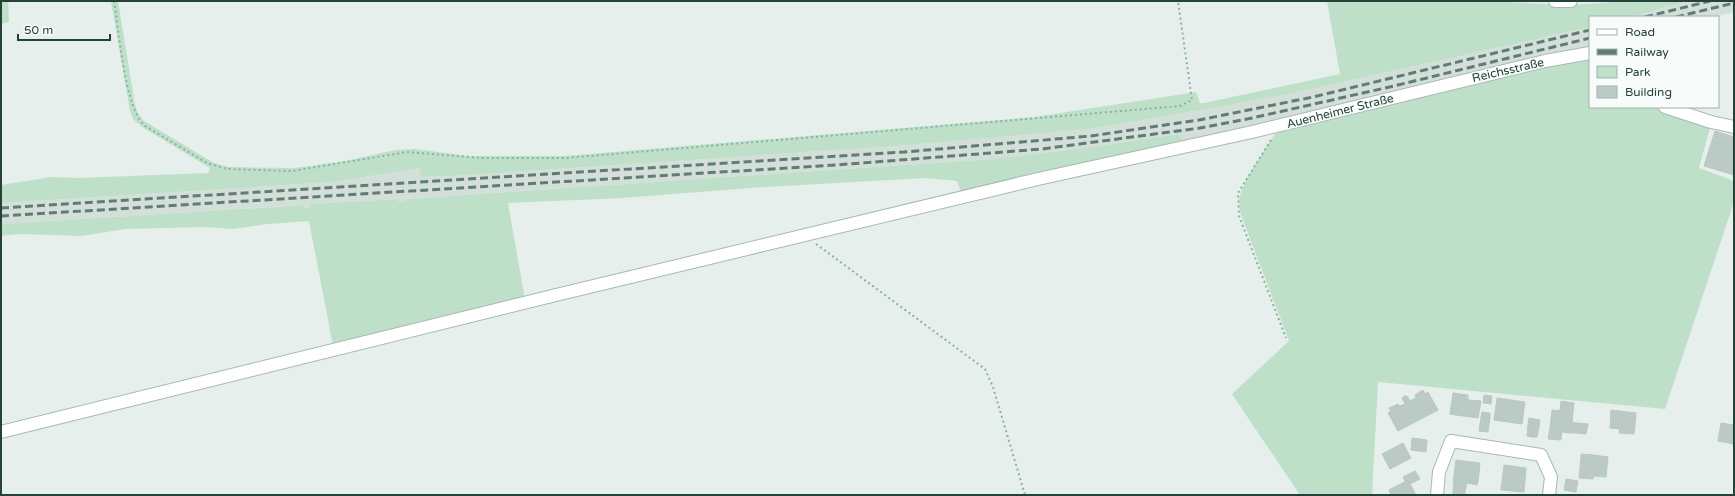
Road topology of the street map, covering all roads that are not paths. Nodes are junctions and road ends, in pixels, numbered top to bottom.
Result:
1 (1555, 1) edge
2 (1571, 1) edge
3 (1589, 53) edge
4 (1427, 89) joint
5 (1668, 108) edge
6 (1734, 127) edge
7 (1, 432) edge
8 (1437, 495) edge
9 (1549, 495) edge

1 - 2 street
3 - 4 street, Reichsstraße
4 - 7 street, Auenheimer Straße
5 - 6 street
8 - 9 street

